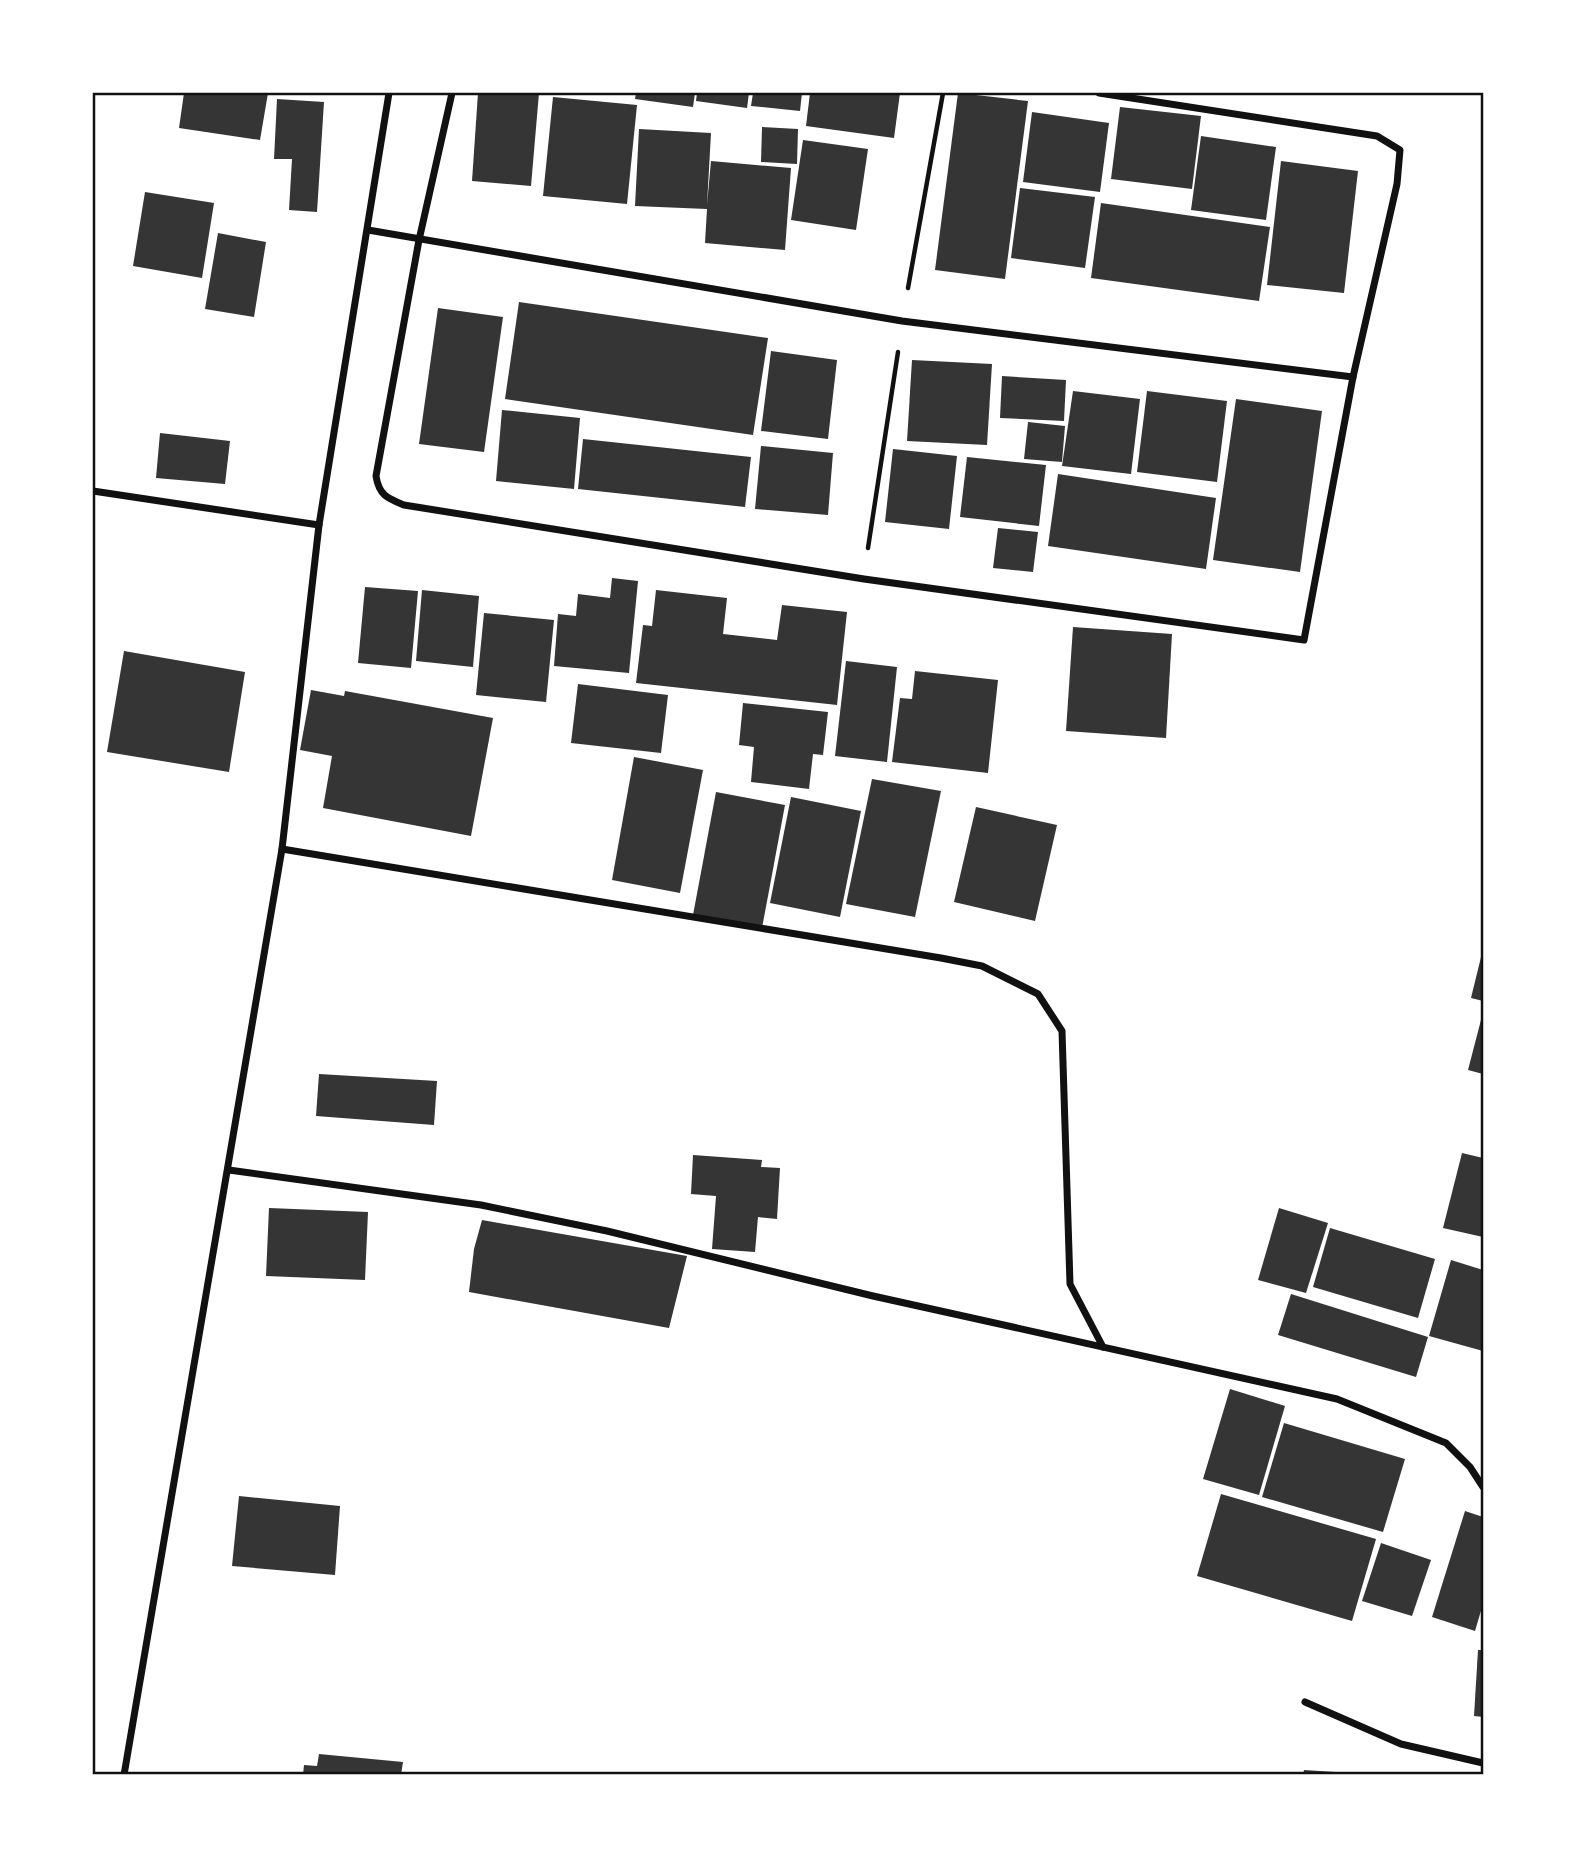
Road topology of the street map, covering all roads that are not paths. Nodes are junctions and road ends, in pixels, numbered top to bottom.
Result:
1 (389, 93) edge
2 (452, 93) edge
3 (1099, 93) edge
4 (368, 230) junction
5 (419, 240) junction
6 (1353, 377) junction
7 (93, 491) edge
8 (319, 525) junction
9 (282, 849) junction
10 (229, 1170) junction
11 (1103, 1347) junction
12 (1483, 1487) edge
13 (1306, 1702) dead end
14 (1483, 1763) edge
15 (124, 1775) edge

1 - 4 street
2 - 5 street
3 - 6 street
4 - 5 street
4 - 8 street
5 - 6 street
5 - 6 street
7 - 8 street
8 - 9 street
9 - 10 street
9 - 11 street
10 - 11 street
10 - 15 street
11 - 12 street
13 - 14 street

